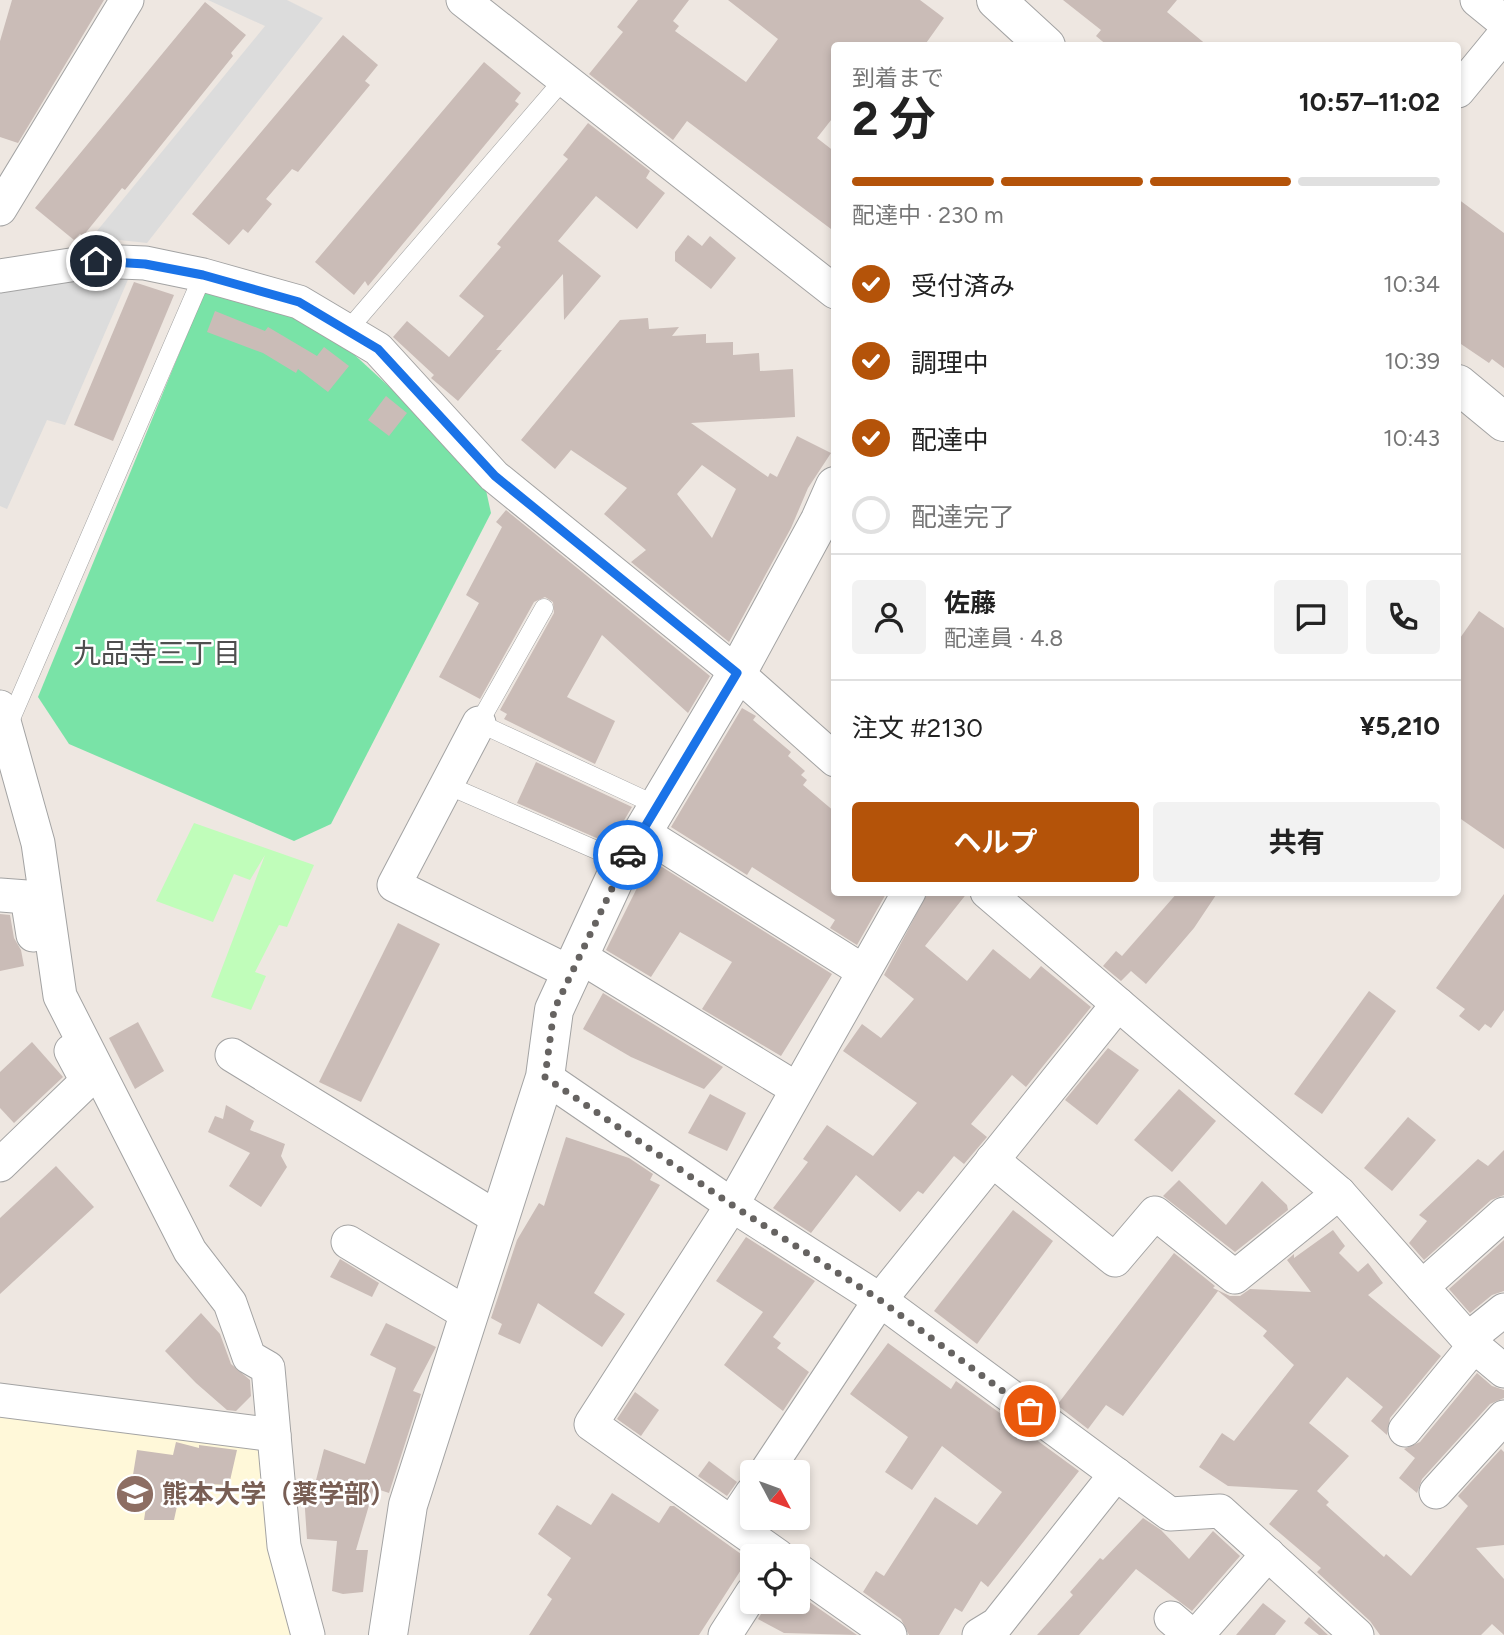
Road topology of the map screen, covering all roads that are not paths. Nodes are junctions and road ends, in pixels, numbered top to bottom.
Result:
1 (127, 0) edge
2 (463, 0) edge
3 (996, 0) edge
4 (1477, 0) edge
5 (1504, 22) edge
6 (1034, 31) edge
7 (1504, 35) edge
8 (564, 79) junction
9 (1461, 87) edge
10 (0, 209) edge
11 (203, 275) junction
12 (0, 276) edge
13 (831, 289) edge
14 (347, 331) junction
15 (1461, 386) edge
16 (1500, 411) edge
17 (831, 495) edge
18 (544, 608) dead end
19 (737, 673) junction
20 (4, 718) edge
21 (479, 723) junction
22 (831, 756) edge
23 (446, 785) junction
24 (641, 833) junction
25 (0, 895) edge
26 (907, 896) edge
27 (992, 896) edge
28 (575, 965) junction
29 (863, 971) junction
30 (1118, 1004) junction
31 (232, 1055) dead end
32 (545, 1077) junction
33 (797, 1089) junction
34 (992, 1160) junction
35 (0, 1165) edge
36 (1339, 1193) junction
37 (732, 1205) junction
38 (1504, 1214) edge
39 (499, 1219) junction
40 (348, 1242) dead end
41 (1422, 1287) junction
42 (880, 1300) junction
43 (1504, 1310) edge
44 (469, 1315) junction
45 (1471, 1342) junction
46 (1504, 1371) edge
47 (0, 1400) edge
48 (1504, 1417) edge
49 (1405, 1430) dead end
50 (274, 1435) junction
51 (774, 1460) edge
52 (1116, 1474) junction
53 (1436, 1492) dead end
54 (740, 1511) edge
55 (732, 1523) junction
56 (761, 1544) edge
57 (1268, 1553) junction
58 (810, 1578) edge
59 (740, 1612) edge
60 (1186, 1629) edge
61 (308, 1635) edge
62 (388, 1635) edge
63 (725, 1635) edge
64 (890, 1635) edge
65 (979, 1635) edge
66 (1357, 1635) edge

1 - 10 street
2 - 8 street
3 - 6 street
4 - 5 street
7 - 9 street
8 - 13 street
8 - 14 lane
11 - 12 street
11 - 14 street
11 - 20 lane
14 - 19 street
15 - 16 street
17 - 19 street
18 - 21 lane
19 - 22 street
19 - 24 street
20 - 50 street
21 - 23 street
21 - 24 lane
23 - 24 lane
23 - 28 street
24 - 28 street
24 - 29 street
25 - 35 street
26 - 29 street
27 - 30 street
28 - 32 street
28 - 33 street
29 - 33 street
30 - 34 street
30 - 36 street
31 - 39 street
32 - 37 street
32 - 39 street
33 - 37 street
34 - 36 street
34 - 42 street
36 - 41 street
37 - 42 street
37 - 55 street
38 - 41 street
39 - 44 street
40 - 44 street
41 - 45 street
42 - 51 street
42 - 52 street
43 - 45 street
44 - 62 street
45 - 46 street
45 - 49 street
47 - 50 street
48 - 53 street
50 - 61 street
52 - 57 street
52 - 65 street
54 - 55 street
55 - 56 street
57 - 60 street
57 - 66 street
58 - 64 street
59 - 63 street

